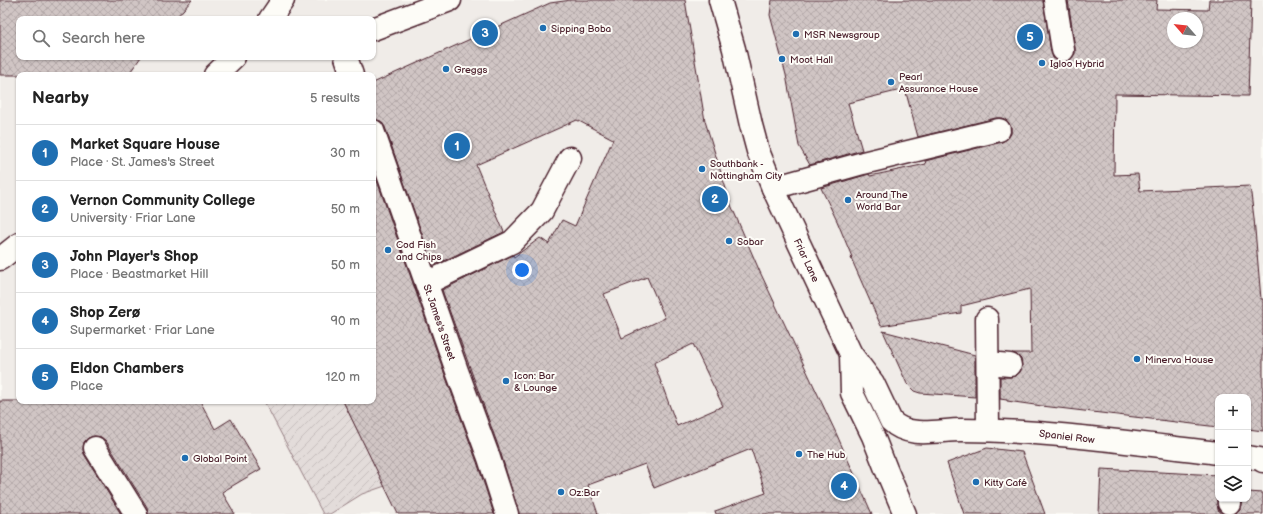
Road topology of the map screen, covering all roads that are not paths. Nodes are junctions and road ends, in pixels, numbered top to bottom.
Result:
1 (284, 0) edge
2 (450, 0) edge
3 (720, 0) edge
4 (731, 0) edge
5 (1055, 0) edge
6 (272, 16) edge
7 (376, 28) edge
8 (734, 49) junction
9 (1063, 50) dead end
10 (231, 60) edge
11 (347, 60) edge
12 (218, 72) edge
13 (351, 72) edge
14 (999, 130) dead end
15 (376, 138) edge
16 (570, 158) dead end
17 (773, 188) junction
18 (16, 246) edge
19 (0, 259) edge
20 (427, 283) junction
21 (987, 319) dead end
22 (851, 354) junction
23 (988, 363) junction
24 (1010, 365) dead end
25 (988, 430) junction
26 (916, 432) junction
27 (95, 448) dead end
28 (1215, 453) edge
29 (1251, 458) edge
30 (1263, 462) edge
31 (886, 470) junction
32 (136, 514) edge
33 (507, 514) edge
34 (905, 514) edge

1 - 6 street
2 - 7 street
3 - 8 street, Friar Lane
4 - 8 street
5 - 9 street
8 - 17 street, Friar Lane
10 - 12 street
11 - 13 street
14 - 17 street
15 - 20 street, St. James's Street
16 - 20 street
17 - 22 street, Friar Lane
18 - 19 street
20 - 33 street, St. James's Street
21 - 23 street
22 - 26 street, Spaniel Row
22 - 31 street, Friar Lane
23 - 24 street
23 - 25 street
25 - 26 street, Spaniel Row
25 - 28 street, Spaniel Row
26 - 31 street, Spaniel Row
27 - 32 street
29 - 30 street
31 - 34 street, Friar Lane

